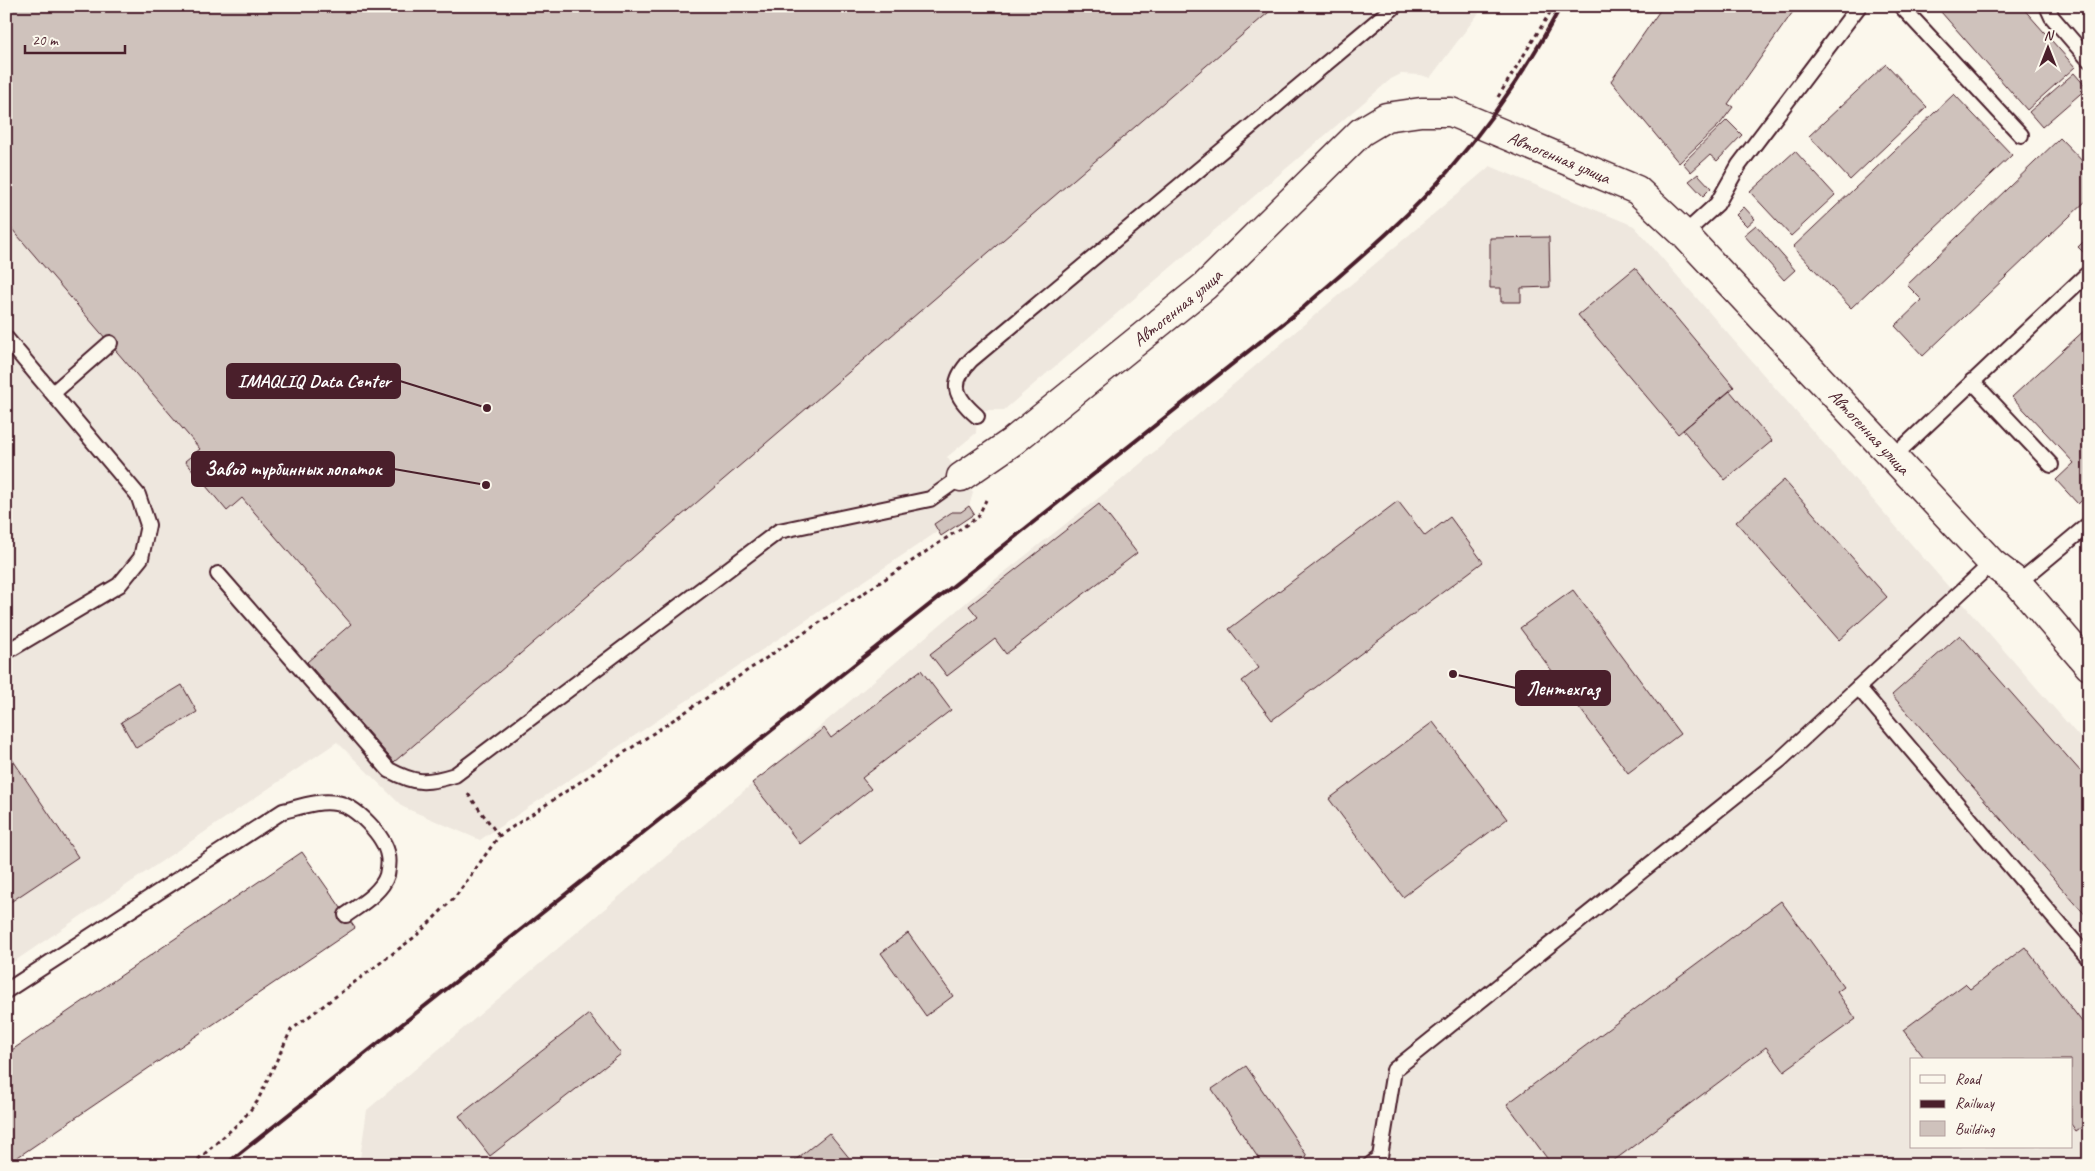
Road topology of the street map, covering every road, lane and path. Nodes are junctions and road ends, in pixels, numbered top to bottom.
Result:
1 (1395, 6) edge
2 (1554, 6) edge
3 (1858, 6) edge
4 (1901, 6) edge
5 (2047, 6) edge
6 (2089, 60) edge
7 (1478, 124) junction
8 (2021, 135) dead end
9 (1684, 234) junction
10 (2086, 275) dead end
11 (6, 338) edge
12 (110, 343) dead end
13 (1972, 380) junction
14 (53, 393) junction
15 (977, 416) dead end
16 (1893, 457) junction
17 (2051, 464) dead end
18 (960, 477) joint
19 (988, 494) dead end
20 (2089, 524) edge
21 (1992, 563) junction
22 (218, 574) dead end
23 (2018, 583) junction
24 (6, 652) edge
25 (2089, 666) edge
26 (1858, 687) junction
27 (455, 776) junction
28 (499, 836) junction
29 (346, 915) dead end
30 (2089, 959) edge
31 (6, 990) edge
32 (192, 1165) edge
33 (1370, 1165) edge

1 - 15 lane
2 - 7 path
3 - 9 lane
4 - 8 lane
5 - 6 lane
7 - 9 street, Автогенная улица
7 - 18 street, Автогенная улица
9 - 16 street, Автогенная улица
10 - 13 lane
11 - 14 lane
12 - 14 lane
13 - 16 lane
13 - 17 lane
14 - 24 lane
16 - 21 street, Автогенная улица
18 - 27 lane
19 - 28 path
20 - 23 lane
21 - 23 street, Автогенная улица
21 - 26 lane
22 - 27 lane
23 - 25 street, Автогенная улица
26 - 30 lane
26 - 33 lane
27 - 28 path
28 - 32 path
29 - 31 lane

